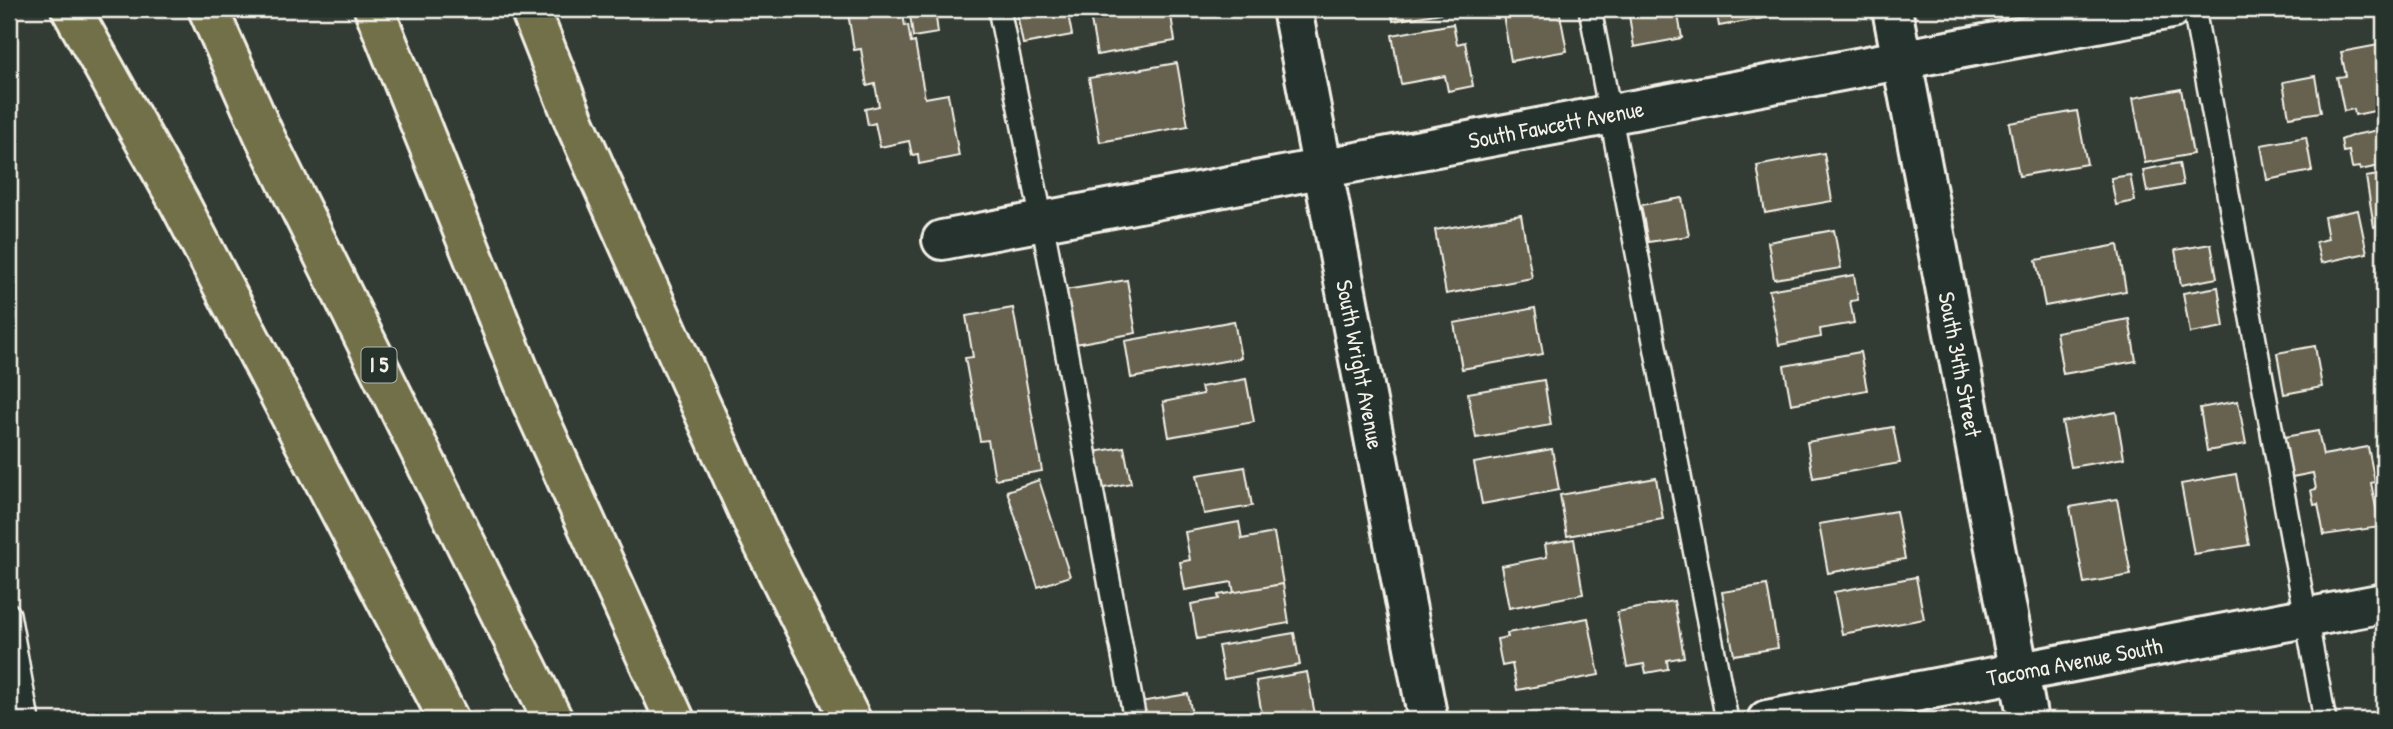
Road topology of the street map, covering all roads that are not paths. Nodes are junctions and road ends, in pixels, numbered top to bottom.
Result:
1 (71, 9) edge
2 (94, 9) edge
3 (208, 9) edge
4 (530, 9) edge
5 (999, 9) edge
6 (1292, 9) edge
7 (1590, 9) edge
8 (1892, 9) edge
9 (2171, 9) edge
10 (2194, 9) edge
11 (375, 14) edge
12 (1902, 59) junction
13 (1611, 114) junction
14 (1323, 168) junction
15 (180, 204) junction
16 (1042, 221) junction
17 (942, 240) dead end
18 (2384, 603) edge
19 (9, 614) edge
20 (2306, 618) junction
21 (2019, 672) junction
22 (28, 720) edge
23 (449, 720) edge
24 (554, 720) edge
25 (675, 720) edge
26 (851, 720) edge
27 (1135, 720) edge
28 (1428, 720) edge
29 (1727, 720) edge
30 (1767, 720) edge
31 (2028, 720) edge
32 (2325, 720) edge

1 - 15 highway
2 - 15 highway
3 - 24 highway, I 5
4 - 26 highway
5 - 16 lane
6 - 14 street, South Wright Avenue
7 - 13 lane
8 - 12 street, South 34th Street
9 - 12 street, South Fawcett Avenue
10 - 20 lane
11 - 25 highway
12 - 13 street, South Fawcett Avenue
12 - 21 street, South 34th Street
13 - 14 street, South Fawcett Avenue
13 - 29 lane
14 - 16 street, South Fawcett Avenue
14 - 28 street, South Wright Avenue
15 - 23 highway
16 - 17 street, South Fawcett Avenue
16 - 27 lane
18 - 20 street, Tacoma Avenue South
19 - 22 lane
20 - 21 street, Tacoma Avenue South
20 - 32 lane
21 - 30 street, Tacoma Avenue South
21 - 31 street, South 34th Street

